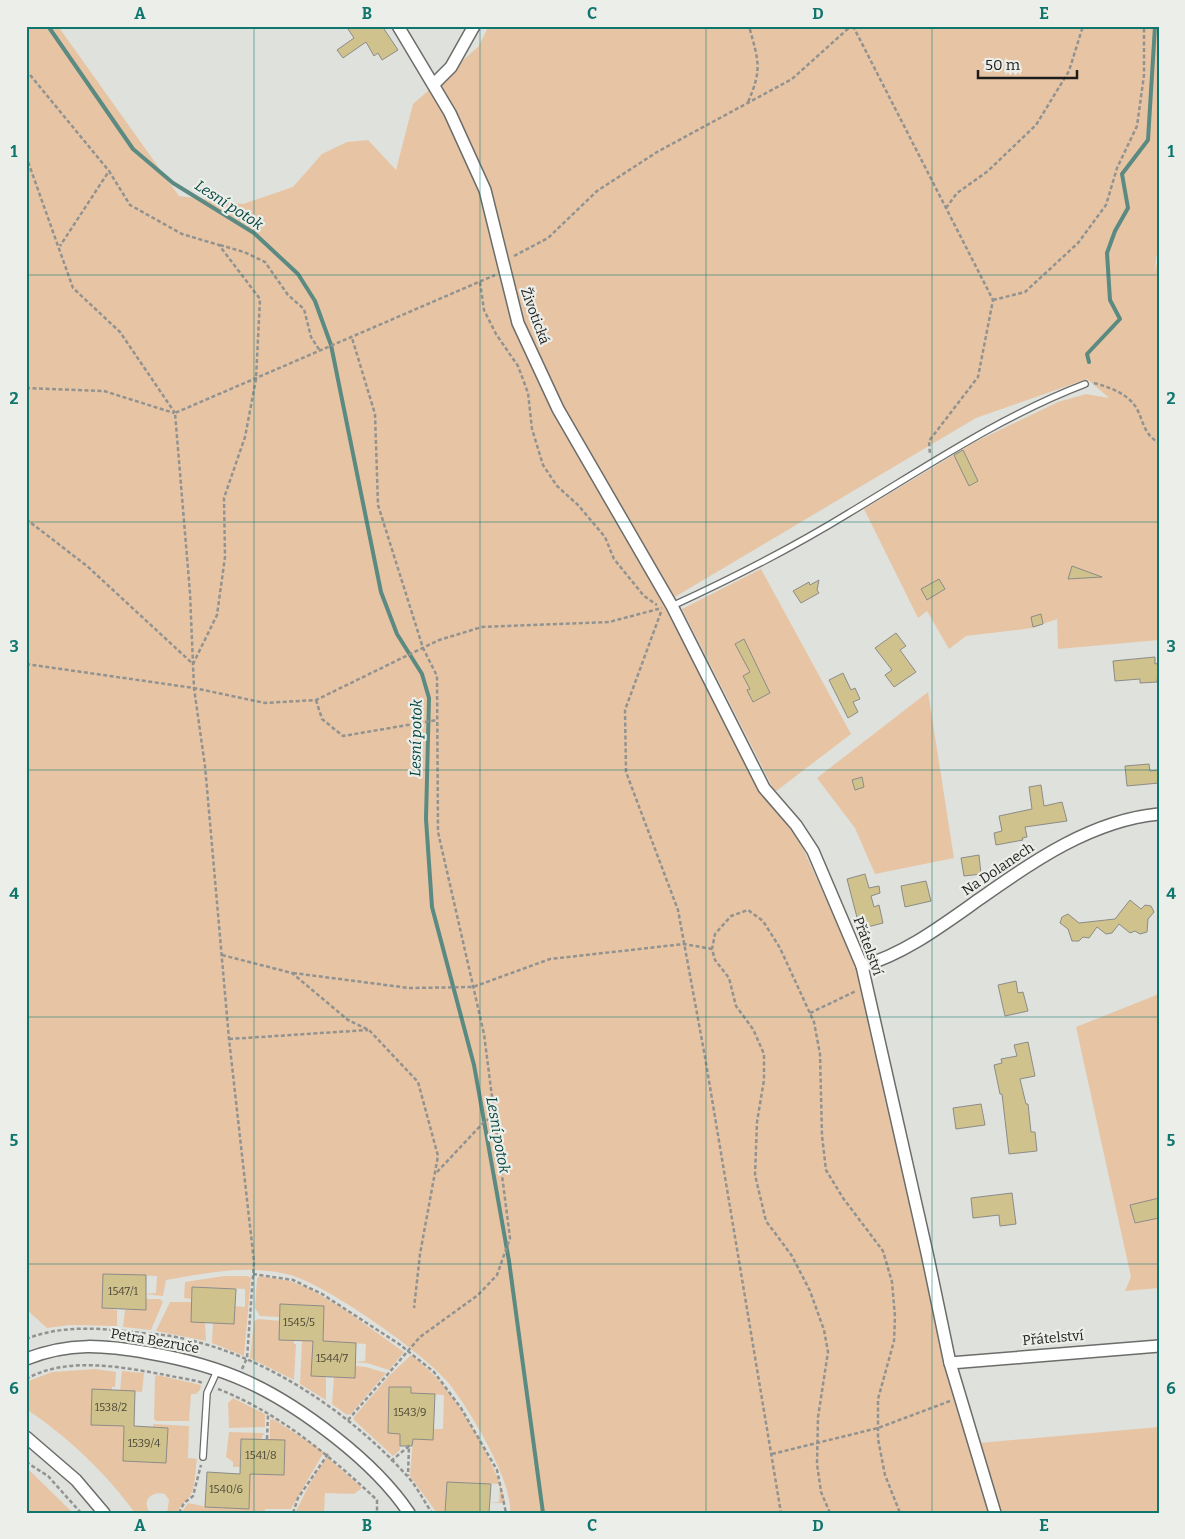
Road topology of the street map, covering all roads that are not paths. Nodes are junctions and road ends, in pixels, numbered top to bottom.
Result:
1 (398, 26) edge
2 (474, 26) edge
3 (434, 84) junction
4 (1085, 384) road end
5 (667, 607) junction
6 (1159, 814) edge
7 (862, 966) junction
8 (1159, 1346) edge
9 (26, 1359) edge
10 (950, 1363) junction
11 (218, 1369) junction
12 (26, 1437) edge
13 (203, 1457) road end
14 (104, 1513) edge
15 (409, 1513) edge
16 (995, 1513) edge

1 - 3 street, Životická
2 - 3 street
3 - 5 street, Životická
4 - 5 lane
5 - 7 street, Přátelství
6 - 7 street, Na Dolanech
7 - 10 street, Přátelství
8 - 10 street, Přátelství
9 - 11 street, Petra Bezruče
10 - 16 street, Přátelství
11 - 13 lane
11 - 15 street, Petra Bezruče
12 - 14 street

